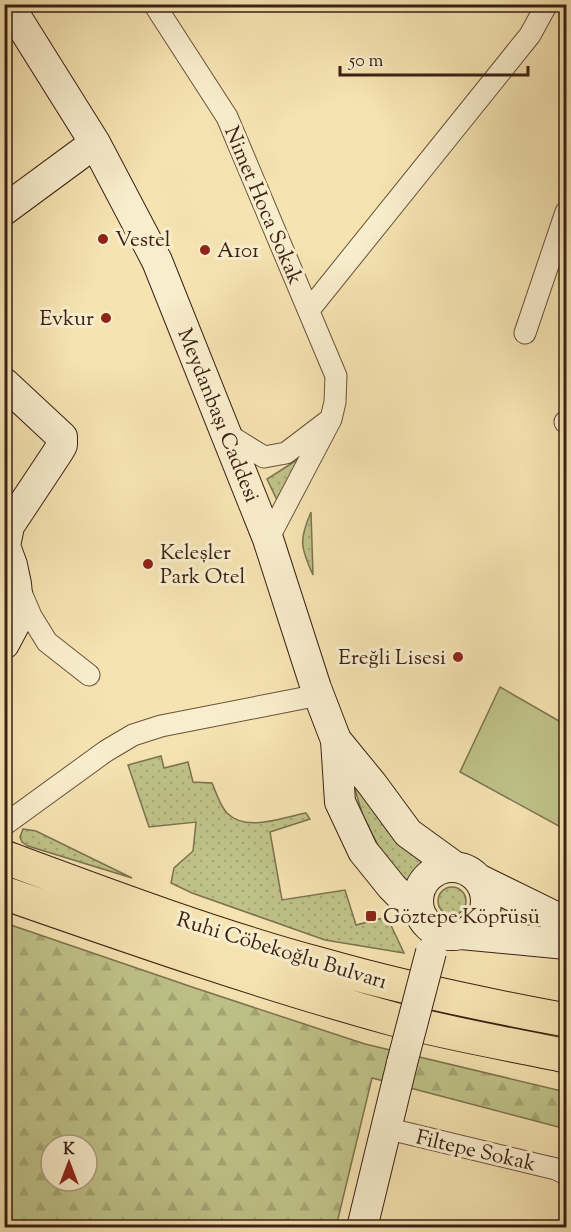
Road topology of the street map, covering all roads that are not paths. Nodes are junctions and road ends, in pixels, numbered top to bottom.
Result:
1 (8, 4) edge
2 (154, 4) edge
3 (547, 4) edge
4 (4, 29) edge
5 (71, 103) junction
6 (95, 143) junction
7 (4, 210) edge
8 (567, 212) edge
9 (309, 310) junction
10 (525, 333) dead end
11 (4, 383) edge
12 (331, 419) junction
13 (227, 434) junction
14 (268, 539) junction
15 (10, 592) edge
16 (4, 644) edge
17 (89, 675) dead end
18 (319, 695) junction
19 (336, 740) junction
20 (4, 825) edge
21 (4, 856) edge
22 (467, 873) junction
23 (4, 893) edge
24 (567, 921) edge
25 (438, 934) junction
26 (567, 944) edge
27 (567, 1020) edge
28 (567, 1056) edge
29 (385, 1128) junction
30 (567, 1174) edge
31 (362, 1227) edge

1 - 5 main road, Meydanbaşı Caddesi
2 - 9 street, Nimet Hoca Sokak
3 - 9 street
4 - 5 main road, Meydanbaşı Caddesi
5 - 6 main road, Meydanbaşı Caddesi
6 - 7 main road
6 - 13 main road, Meydanbaşı Caddesi
8 - 10 street
9 - 12 street, Nimet Hoca Sokak
11 - 15 main road
12 - 13 street
12 - 14 street, Nimet Hoca Sokak
13 - 14 main road, Meydanbaşı Caddesi
14 - 18 main road, Meydanbaşı Caddesi
15 - 16 main road
15 - 17 street
18 - 19 main road, Meydanbaşı Caddesi
18 - 20 street
19 - 22 main road, Meydanbaşı Caddesi
19 - 25 main road, Meydanbaşı Caddesi
21 - 27 main road, Ruhi Cöbekoğlu Bulvarı
22 - 24 main road, Meydanbaşı Caddesi
22 - 25 main road
22 - 25 main road
23 - 28 main road, Ruhi Cöbekoğlu Bulvarı
25 - 26 main road
25 - 29 main road, bridge
29 - 30 street, Filtepe Sokak
29 - 31 main road

